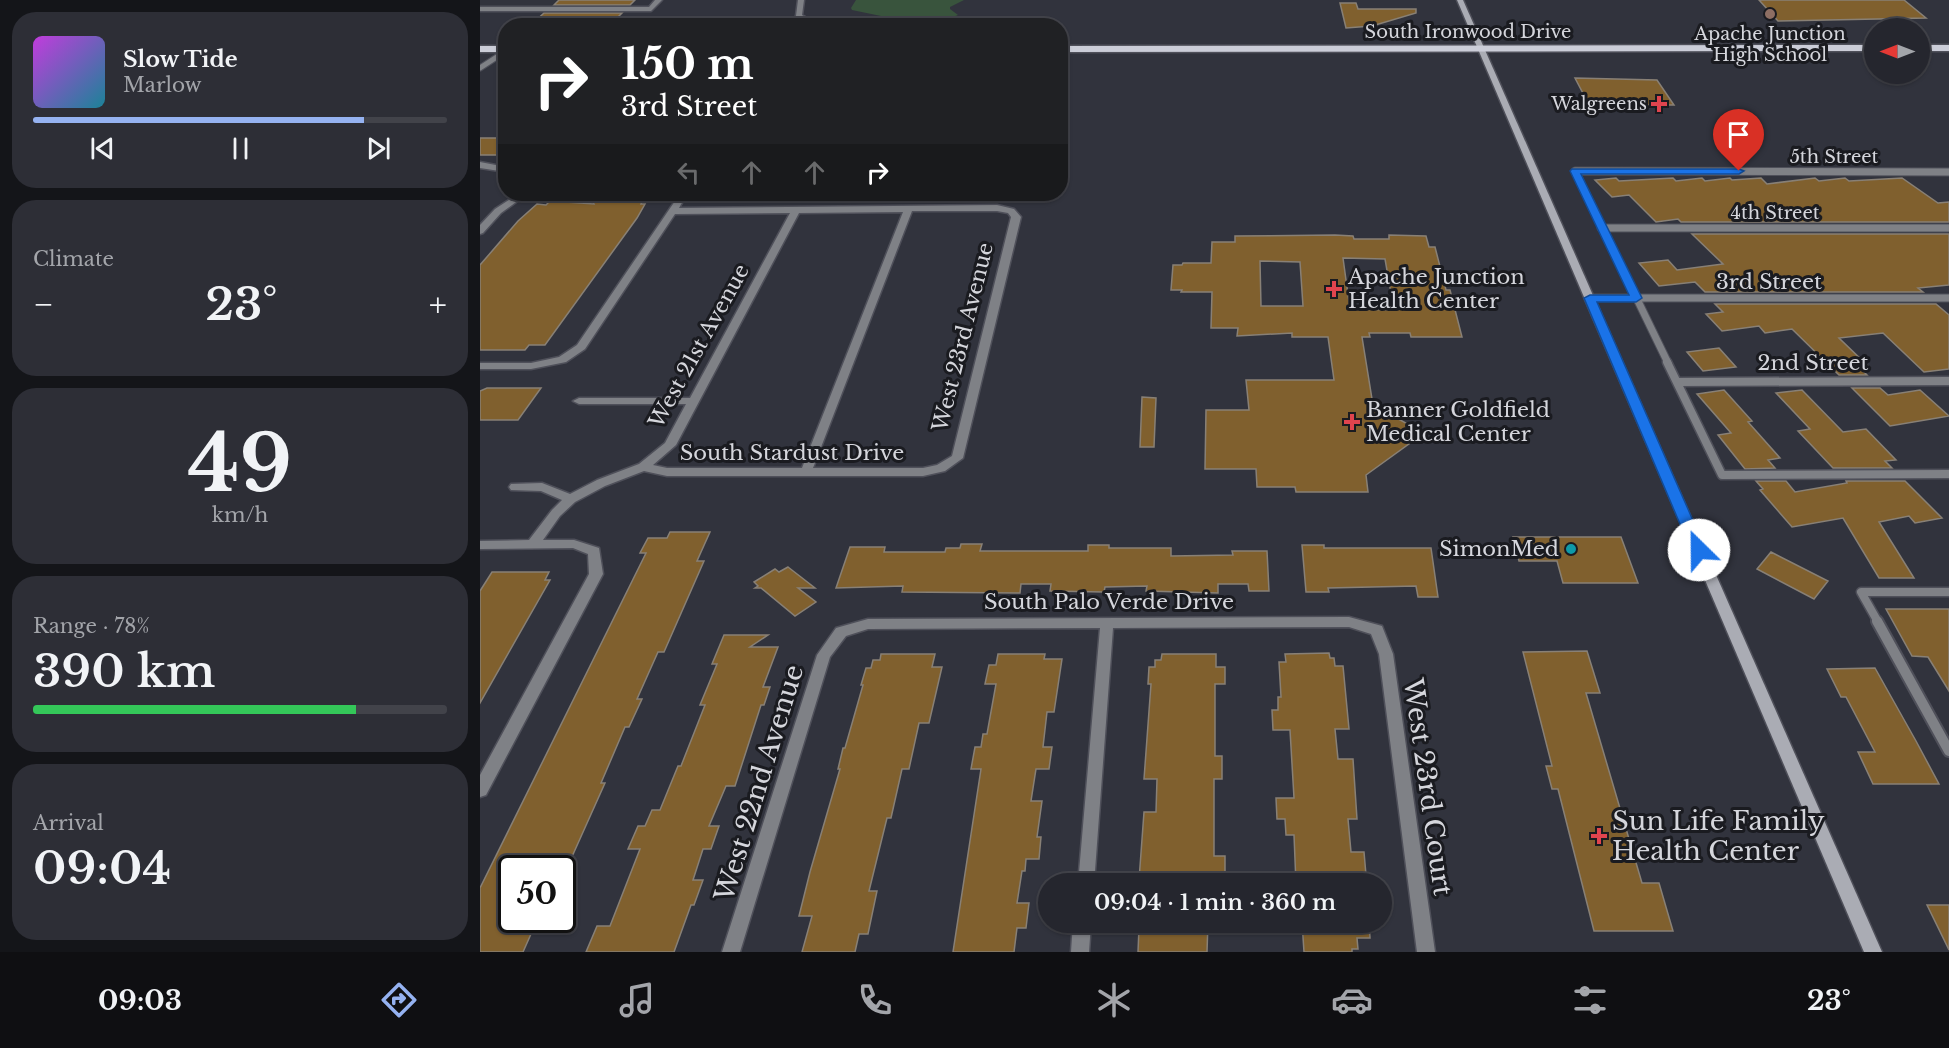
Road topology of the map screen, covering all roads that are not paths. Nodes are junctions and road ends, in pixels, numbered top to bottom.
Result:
1 (529, 0) edge
2 (659, 0) edge
3 (801, 0) edge
4 (1460, 0) edge
5 (480, 9) edge
6 (518, 9) junction
7 (799, 16) joint
8 (803, 18) edge
9 (1864, 48) edge
10 (1930, 48) edge
11 (1949, 48) edge
12 (480, 49) edge
13 (1068, 49) edge
14 (1481, 49) junction
15 (498, 50) edge
16 (498, 56) edge
17 (480, 68) edge
18 (480, 165) edge
19 (498, 168) edge
20 (1949, 172) edge
21 (513, 201) edge
22 (679, 201) edge
23 (908, 209) junction
24 (796, 210) junction
25 (673, 211) junction
26 (1601, 228) junction
27 (1949, 228) edge
28 (480, 231) edge
29 (1590, 298) junction
30 (1636, 298) junction
31 (1949, 298) edge
32 (480, 366) edge
33 (1949, 381) edge
34 (1677, 382) junction
35 (579, 401) dead end
36 (695, 401) junction
37 (643, 467) junction
38 (941, 468) joint
39 (806, 472) junction
40 (1949, 474) edge
41 (515, 487) dead end
42 (571, 499) junction
43 (533, 544) junction
44 (480, 545) edge
45 (1949, 592) edge
46 (1107, 623) junction
47 (1377, 630) joint
48 (842, 632) joint
49 (1948, 749) edge
50 (480, 790) edge
51 (1087, 873) edge
52 (1081, 933) edge
53 (731, 952) edge
54 (1080, 952) edge
55 (1426, 952) edge
56 (1873, 952) edge

1 - 6 street
2 - 6 street
3 - 7 street
4 - 14 main road
5 - 6 street
7 - 8 street
9 - 14 main road, South Ironwood Drive
10 - 11 main road
12 - 15 main road
13 - 14 main road, South Ironwood Drive
14 - 29 main road
16 - 17 lane
18 - 19 street
20 - 26 lane, 5th Street
21 - 28 street
22 - 25 street
23 - 24 street
23 - 38 street, West 23rd Avenue
23 - 39 street
24 - 25 street
24 - 36 street, West 21st Avenue
25 - 32 street
26 - 27 lane, 4th Street
26 - 30 lane
29 - 30 lane, 3rd Street
29 - 56 main road
30 - 31 lane, 3rd Street
30 - 34 lane
33 - 34 lane, 2nd Street
34 - 40 lane
35 - 36 street
36 - 37 street, West 21st Avenue
37 - 39 street, South Stardust Drive
37 - 42 street, West 21st Avenue
38 - 39 street, South Stardust Drive
41 - 42 street
42 - 43 street, West 21st Avenue
43 - 44 street
43 - 50 street
45 - 49 lane
46 - 47 street, South Palo Verde Drive
46 - 48 street, South Palo Verde Drive
46 - 51 street
47 - 55 street, West 23rd Court
48 - 53 street, West 22nd Avenue
52 - 54 street

